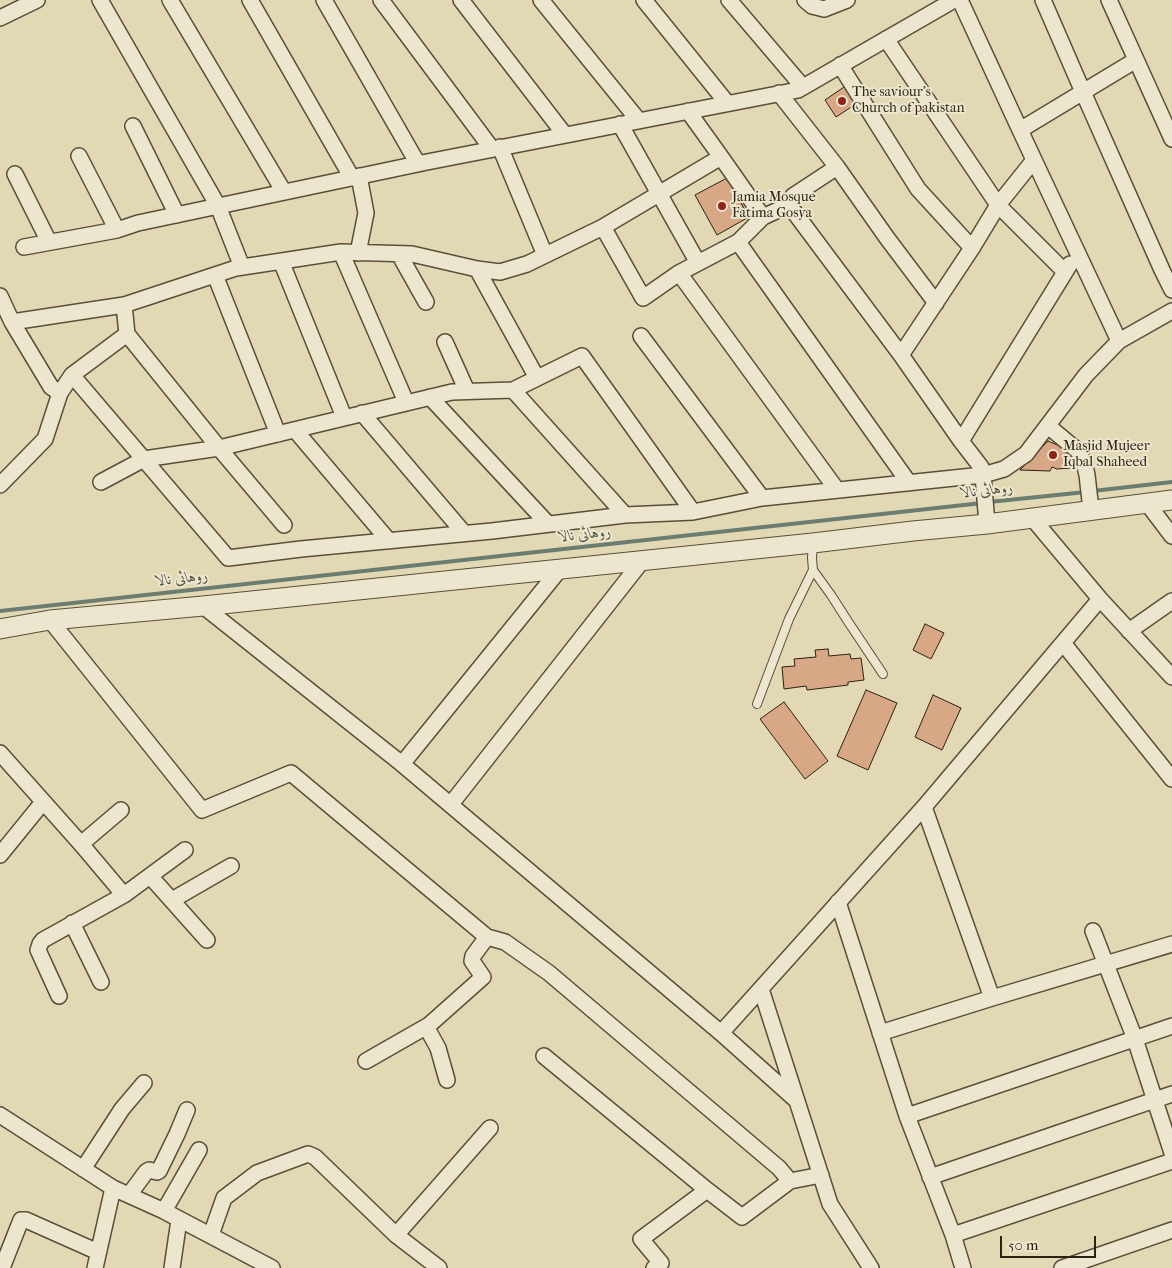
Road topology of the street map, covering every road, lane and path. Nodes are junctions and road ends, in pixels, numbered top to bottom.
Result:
1 (37, 0) edge
2 (100, 0) edge
3 (170, 0) edge
4 (250, 0) edge
5 (324, 0) edge
6 (381, 0) edge
7 (461, 0) edge
8 (541, 0) edge
9 (644, 0) edge
10 (728, 0) edge
11 (805, 0) edge
12 (847, 0) edge
13 (954, 0) edge
14 (960, 0) edge
15 (1043, 0) edge
16 (1109, 0) edge
17 (0, 18) edge
18 (886, 39) junction
19 (1136, 60) junction
20 (840, 65) junction
21 (803, 87) junction
22 (1083, 92) junction
23 (779, 93) junction
24 (727, 103) junction
25 (688, 111) junction
26 (639, 121) junction
27 (620, 124) junction
28 (133, 126) dead end
29 (1020, 130) junction
30 (565, 135) junction
31 (1172, 139) edge
32 (496, 148) junction
33 (78, 156) dead end
34 (721, 157) junction
35 (1034, 160) junction
36 (418, 164) junction
37 (837, 167) junction
38 (15, 174) dead end
39 (356, 177) junction
40 (284, 192) junction
41 (658, 194) junction
42 (998, 204) junction
43 (789, 205) junction
44 (218, 206) junction
45 (177, 215) junction
46 (763, 217) junction
47 (603, 227) junction
48 (117, 230) junction
49 (49, 242) junction
50 (738, 242) junction
51 (24, 247) dead end
52 (972, 248) junction
53 (341, 252) junction
54 (1077, 252) junction
55 (358, 253) junction
56 (399, 254) junction
57 (545, 255) junction
58 (281, 261) junction
59 (698, 263) junction
60 (242, 267) junction
61 (1167, 268) edge
62 (478, 269) junction
63 (1064, 272) junction
64 (678, 273) junction
65 (215, 275) junction
66 (1172, 290) edge
67 (0, 296) edge
68 (426, 302) dead end
69 (936, 303) junction
70 (124, 306) junction
71 (1172, 311) edge
72 (12, 322) junction
73 (127, 334) junction
74 (641, 336) dead end
75 (1119, 341) junction
76 (445, 342) dead end
77 (901, 355) junction
78 (72, 376) junction
79 (537, 378) junction
80 (513, 390) junction
81 (467, 391) junction
82 (60, 393) junction
83 (430, 397) junction
84 (406, 402) junction
85 (362, 413) junction
86 (344, 417) junction
87 (1048, 426) junction
88 (295, 430) junction
89 (278, 434) junction
90 (961, 442) junction
91 (219, 448) junction
92 (144, 459) junction
93 (983, 478) junction
94 (101, 482) dead end
95 (909, 483) junction
96 (0, 485) edge
97 (837, 490) junction
98 (762, 498) junction
99 (1172, 500) edge
100 (1147, 502) junction
101 (1091, 506) junction
102 (693, 512) junction
103 (625, 516) junction
104 (1034, 519) junction
105 (987, 521) junction
106 (284, 524) dead end
107 (548, 524) junction
108 (464, 533) junction
109 (1172, 536) edge
110 (389, 541) junction
111 (813, 543) junction
112 (642, 561) junction
113 (560, 569) junction
114 (813, 570) junction
115 (1100, 599) junction
116 (1172, 601) edge
117 (204, 606) junction
118 (50, 620) junction
119 (0, 629) edge
120 (1129, 631) junction
121 (1062, 643) junction
122 (1170, 673) edge
123 (883, 674) dead end
124 (757, 704) dead end
125 (2, 759) edge
126 (402, 764) junction
127 (1172, 779) edge
128 (43, 802) junction
129 (450, 804) junction
130 (924, 807) junction
131 (121, 810) dead end
132 (81, 844) junction
133 (185, 850) dead end
134 (0, 855) edge
135 (231, 866) dead end
136 (150, 876) junction
137 (124, 895) junction
138 (172, 900) junction
139 (838, 902) junction
140 (72, 923) junction
141 (1093, 931) dead end
142 (487, 937) junction
143 (207, 940) dead end
144 (1172, 944) edge
145 (1106, 964) junction
146 (100, 982) dead end
147 (761, 988) junction
148 (59, 996) dead end
149 (992, 998) junction
150 (429, 1025) junction
151 (1172, 1026) edge
152 (721, 1033) junction
153 (880, 1033) junction
154 (1135, 1039) junction
155 (544, 1056) dead end
156 (366, 1061) dead end
157 (447, 1080) dead end
158 (144, 1083) dead end
159 (1172, 1094) edge
160 (1155, 1100) junction
161 (798, 1102) junction
162 (187, 1110) dead end
163 (0, 1115) edge
164 (907, 1116) junction
165 (490, 1128) dead end
166 (199, 1150) dead end
167 (1172, 1153) edge
168 (1172, 1161) edge
169 (83, 1169) junction
170 (821, 1174) junction
171 (930, 1177) junction
172 (790, 1181) junction
173 (113, 1188) junction
174 (707, 1190) junction
175 (129, 1195) junction
176 (164, 1211) junction
177 (179, 1220) junction
178 (1172, 1230) edge
179 (211, 1235) junction
180 (396, 1235) junction
181 (952, 1236) junction
182 (5, 1248) edge
183 (98, 1252) junction
184 (2, 1268) edge
185 (95, 1268) edge
186 (172, 1268) edge
187 (272, 1268) edge
188 (439, 1268) edge
189 (654, 1268) edge
190 (872, 1268) edge
191 (964, 1268) edge
192 (1062, 1268) edge

1 - 17 street
2 - 44 street
3 - 40 street
4 - 39 street
5 - 36 street
6 - 32 street
7 - 30 street
8 - 26 street
9 - 24 street
10 - 21 street
11 - 12 street
13 - 18 street
14 - 29 street
15 - 22 street
16 - 19 street
18 - 20 street
18 - 42 street
19 - 22 street
19 - 31 street
20 - 21 street
20 - 52 street
21 - 23 street
22 - 29 street
22 - 61 street
23 - 24 street
23 - 37 street
24 - 25 street
25 - 26 street
25 - 34 street
26 - 27 street
27 - 30 street
27 - 41 street
28 - 45 street
29 - 35 street
30 - 32 street
32 - 36 street
32 - 57 street
33 - 48 street
34 - 41 street
34 - 46 street
35 - 42 street
35 - 54 street
36 - 39 street
37 - 43 street
37 - 69 street
38 - 49 street
39 - 40 street
39 - 55 street
40 - 44 street
41 - 47 street
41 - 59 street
42 - 52 street
42 - 63 street
43 - 46 street
43 - 77 street
44 - 45 street
44 - 60 street
45 - 48 street
46 - 50 street
47 - 57 street
47 - 64 street
48 - 49 street
49 - 51 street
50 - 59 street
50 - 95 street
52 - 69 street
53 - 55 street
53 - 58 street
53 - 84 street
54 - 63 street
54 - 75 street
55 - 56 street
56 - 62 street
56 - 68 street
57 - 62 street
58 - 60 street
58 - 86 street
59 - 64 street
60 - 65 street
61 - 66 street
62 - 79 street
63 - 90 street
64 - 97 street
65 - 70 street
65 - 89 street
67 - 72 street
69 - 77 street
70 - 72 street
70 - 73 street
71 - 75 street
72 - 82 street
73 - 78 street
73 - 91 street
74 - 98 street
75 - 87 street
76 - 81 street
77 - 90 street
78 - 82 street
78 - 92 street
79 - 80 street
79 - 102 street
80 - 81 street
80 - 103 street
81 - 83 street
82 - 96 street
83 - 84 street
83 - 107 street
84 - 85 street
85 - 86 street
85 - 108 street
86 - 88 street
87 - 93 street
87 - 101 street
88 - 89 street
88 - 110 street
89 - 91 street
90 - 93 street
91 - 92 street
91 - 106 street
92 - 94 street
92 - 110 street
93 - 95 street
93 - 105 street
95 - 97 street
97 - 98 street
98 - 102 street
99 - 100 street
100 - 101 street
100 - 109 street
101 - 104 street
102 - 103 street
103 - 107 street
104 - 105 street
104 - 115 street
105 - 111 street
107 - 108 street
108 - 110 street
111 - 112 street
111 - 114 lane
112 - 113 street
112 - 129 street
113 - 117 street
113 - 126 street
114 - 123 lane
114 - 124 lane
115 - 120 street
115 - 121 street
116 - 120 street
117 - 118 street
117 - 126 street
118 - 119 street
118 - 142 street
120 - 122 street
121 - 127 street
121 - 130 street
125 - 128 street
126 - 129 street
128 - 132 street
128 - 134 street
129 - 152 street
130 - 139 street
130 - 149 street
131 - 132 street
132 - 137 street
133 - 136 street
135 - 138 street
136 - 137 street
136 - 138 street
137 - 140 street
138 - 143 street
139 - 147 street
139 - 153 street
140 - 146 street
140 - 148 street
141 - 145 street
142 - 150 street
142 - 172 street
144 - 145 street
145 - 149 street
145 - 154 street
147 - 152 street
147 - 161 street
149 - 153 street
150 - 156 street
150 - 157 street
151 - 154 street
152 - 161 street
153 - 164 street
154 - 160 street
154 - 164 street
155 - 174 street
158 - 169 street
159 - 160 street
160 - 167 street
160 - 171 street
161 - 170 street
162 - 175 street
163 - 169 street
164 - 171 street
165 - 180 street
166 - 176 street
168 - 181 street
169 - 173 street
170 - 172 street
170 - 190 street
171 - 181 street
172 - 174 street
173 - 175 street
173 - 183 street
174 - 189 street
175 - 176 street
176 - 177 street
177 - 179 street
177 - 186 street
178 - 192 street
179 - 180 street
179 - 187 street
180 - 188 street
181 - 191 street
182 - 183 street
182 - 184 street
183 - 185 street

